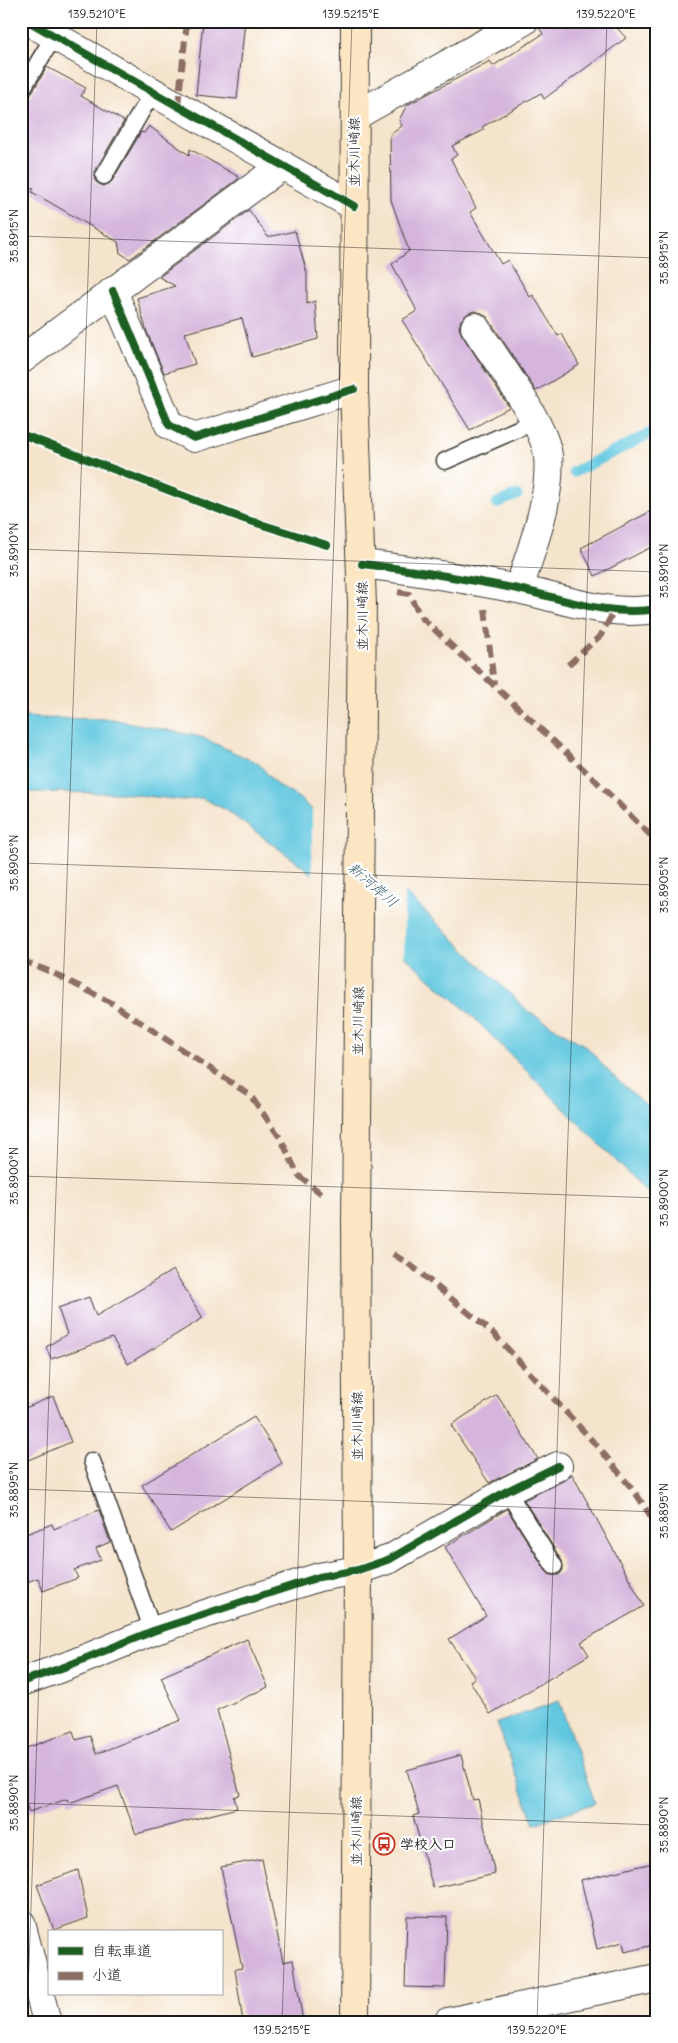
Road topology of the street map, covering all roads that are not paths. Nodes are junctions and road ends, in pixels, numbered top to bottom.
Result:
1 (28, 21) edge
2 (355, 21) edge
3 (524, 21) edge
4 (54, 36) junction
5 (21, 91) edge
6 (153, 92) junction
7 (354, 116) junction
8 (284, 165) junction
9 (104, 176) dead end
10 (354, 206) junction
11 (113, 291) junction
12 (475, 327) dead end
13 (21, 360) edge
14 (354, 389) junction
15 (536, 421) junction
16 (446, 461) dead end
17 (362, 564) junction
18 (518, 589) junction
19 (657, 609) edge
20 (92, 1460) dead end
21 (558, 1466) dead end
22 (507, 1491) junction
23 (554, 1566) dead end
24 (358, 1570) junction
25 (153, 1631) junction
26 (21, 1682) edge
27 (21, 1923) edge
28 (657, 1978) edge
29 (46, 2022) edge
30 (355, 2022) edge
31 (448, 2022) edge

1 - 4 street
2 - 7 main road, 並木川崎線
3 - 7 street
4 - 5 lane
4 - 6 street
6 - 8 street
6 - 9 lane
7 - 10 main road, 並木川崎線
8 - 10 street
8 - 11 street
10 - 14 main road, 並木川崎線
11 - 13 street
11 - 14 street
12 - 15 street
14 - 17 main road, 並木川崎線
15 - 16 lane
15 - 18 street
17 - 18 street
17 - 24 main road, 並木川崎線
18 - 19 street
20 - 25 lane
21 - 22 street
22 - 23 lane
22 - 24 street
24 - 25 street
24 - 30 main road, 並木川崎線
25 - 26 street
27 - 29 street
28 - 31 street

